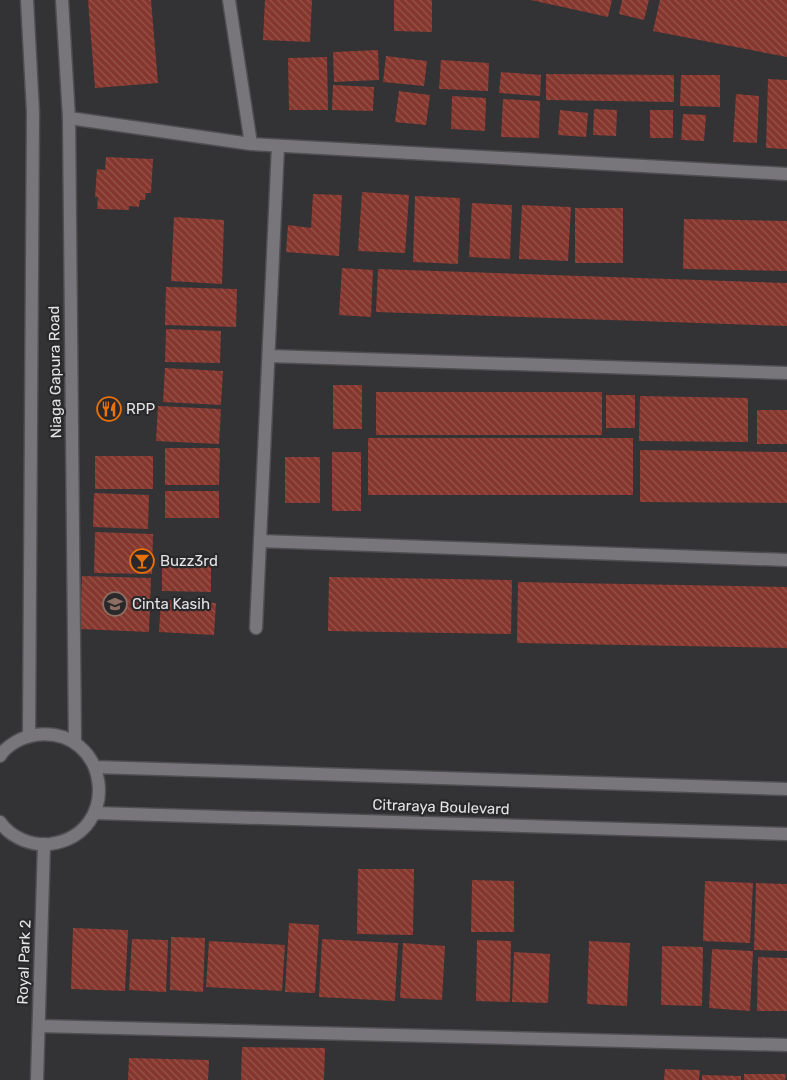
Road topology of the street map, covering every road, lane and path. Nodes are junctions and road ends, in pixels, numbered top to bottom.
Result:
1 (28, 0) edge
2 (62, 0) edge
3 (230, 0) edge
4 (69, 118) junction
5 (251, 144) junction
6 (278, 146) junction
7 (787, 174) edge
8 (269, 356) junction
9 (787, 373) edge
10 (260, 541) junction
11 (787, 560) edge
12 (256, 628) dead end
13 (29, 736) junction
14 (75, 743) junction
15 (0, 756) edge
16 (95, 767) junction
17 (787, 789) edge
18 (95, 813) junction
19 (0, 822) edge
20 (787, 834) edge
21 (44, 844) junction
22 (39, 1026) junction
23 (787, 1045) edge
24 (37, 1080) edge

1 - 13 street, Niaga Gapura Road
2 - 4 street, Niaga Gapura Road
3 - 5 street
4 - 5 street
4 - 14 street, Niaga Gapura Road
5 - 6 street
6 - 7 street
6 - 8 street
8 - 9 street
8 - 10 street
10 - 11 street
10 - 12 street
13 - 14 street
13 - 15 street
14 - 16 street
16 - 17 street, Citraraya Boulevard
16 - 18 street
18 - 20 street, Citraraya Boulevard
18 - 21 street
19 - 21 street
21 - 22 street, Royal Park 2
22 - 23 street
22 - 24 street, Royal Park 2

